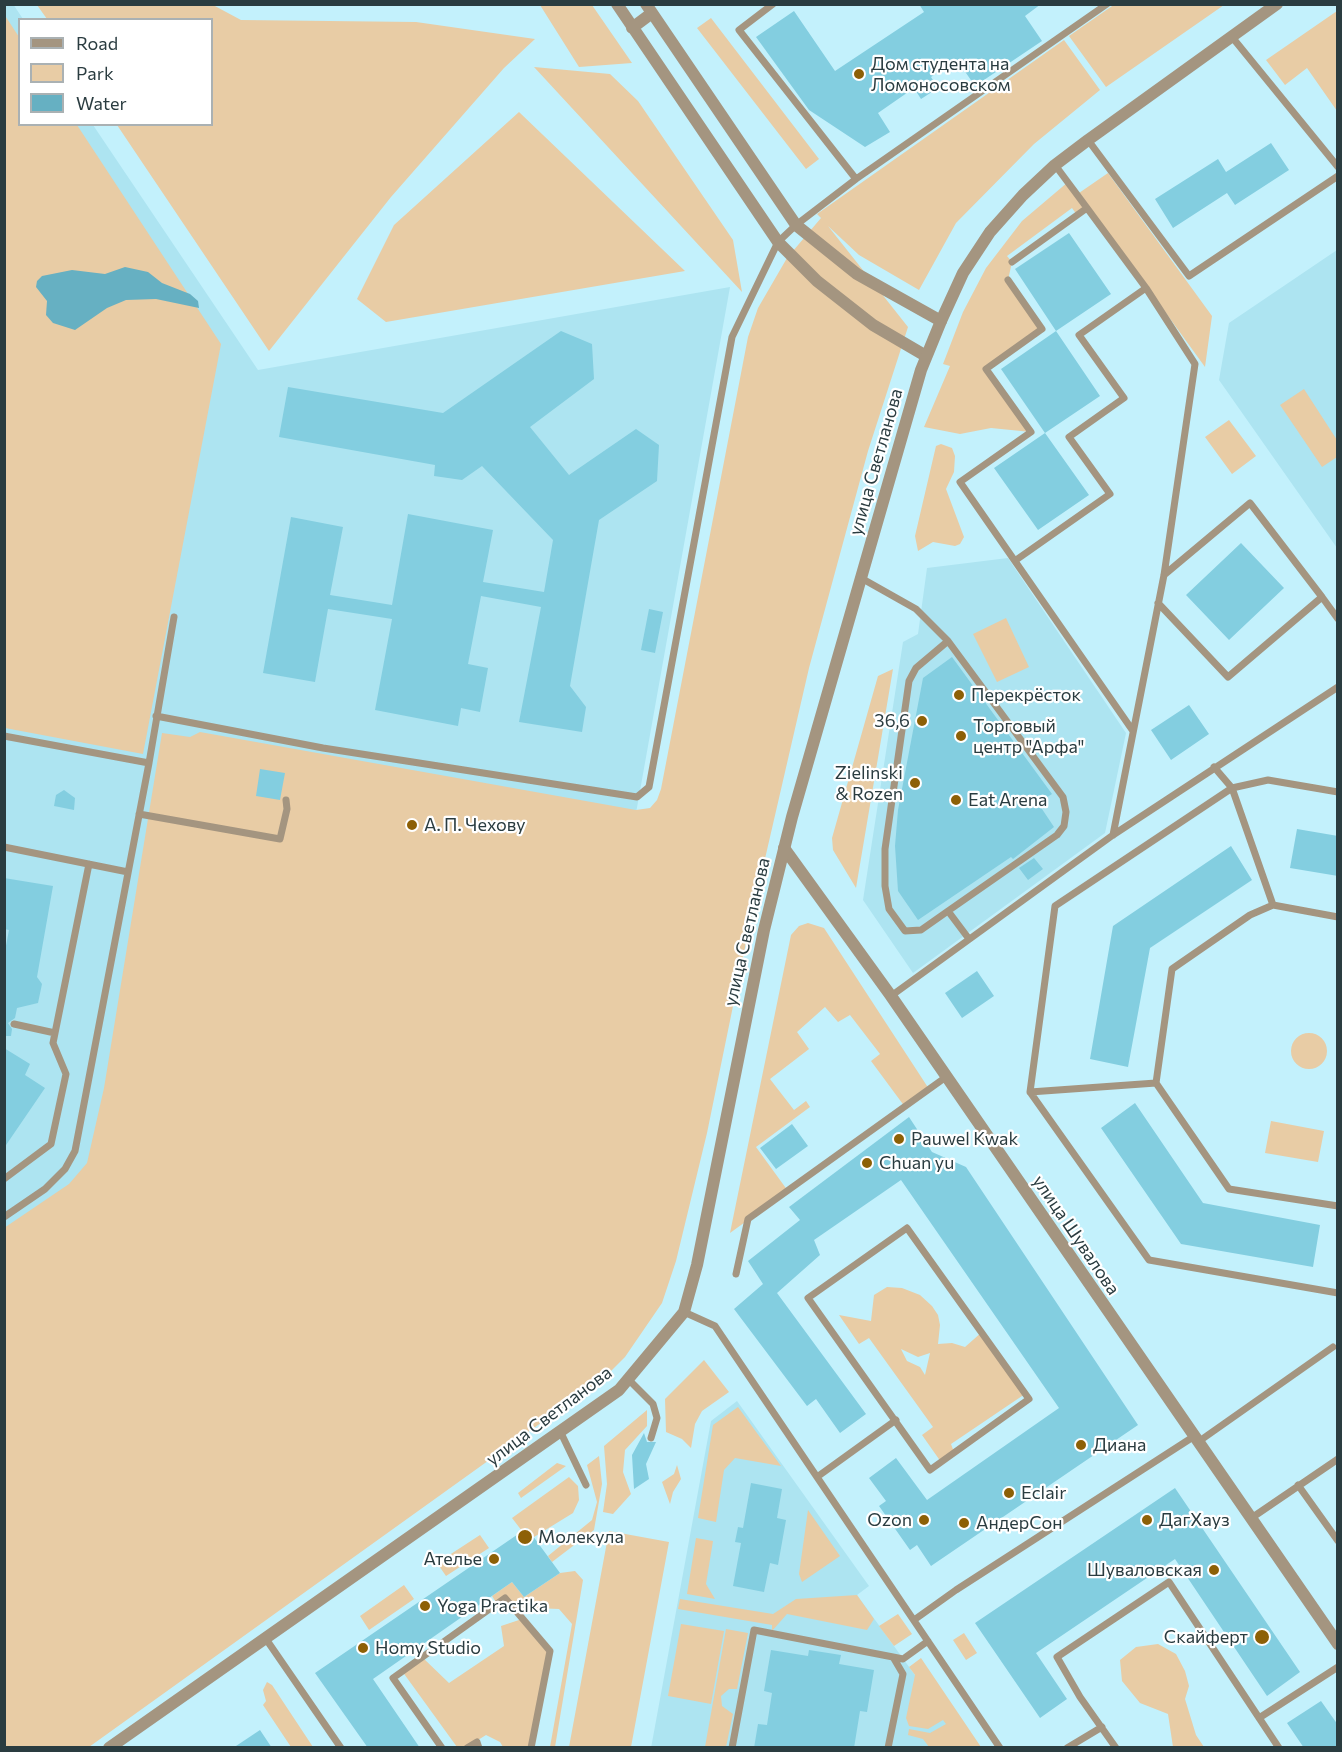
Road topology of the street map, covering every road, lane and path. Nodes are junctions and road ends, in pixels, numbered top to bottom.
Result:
1 (617, 4) edge
2 (773, 4) edge
3 (1107, 4) edge
4 (1277, 4) edge
5 (649, 9) edge
6 (632, 28) junction
7 (1232, 37) junction
8 (1088, 140) junction
9 (1055, 165) junction
10 (1338, 167) edge
11 (1338, 176) edge
12 (856, 179) junction
13 (1087, 208) junction
14 (796, 225) junction
15 (778, 242) junction
16 (1012, 262) dead end
17 (1008, 280) dead end
18 (1146, 288) junction
19 (941, 321) junction
20 (926, 356) junction
21 (1016, 560) junction
22 (1164, 575) junction
23 (861, 578) junction
24 (1322, 597) junction
25 (1158, 603) junction
26 (174, 618) dead end
27 (1338, 619) edge
28 (948, 641) junction
29 (1338, 687) edge
30 (156, 716) junction
31 (1133, 731) junction
32 (4, 736) edge
33 (149, 763) junction
34 (1215, 767) junction
35 (1232, 788) junction
36 (1338, 792) edge
37 (286, 800) dead end
38 (139, 814) junction
39 (1113, 835) junction
40 (4, 847) edge
41 (784, 848) junction
42 (88, 864) junction
43 (128, 872) junction
44 (1273, 905) junction
45 (948, 911) junction
46 (1338, 917) edge
47 (969, 939) junction
48 (891, 996) junction
49 (14, 1024) dead end
50 (55, 1033) junction
51 (946, 1077) junction
52 (1156, 1083) junction
53 (1030, 1092) junction
54 (4, 1179) edge
55 (1338, 1206) edge
56 (4, 1217) edge
57 (736, 1274) dead end
58 (1338, 1293) edge
59 (684, 1312) junction
60 (1334, 1347) dead end
61 (628, 1379) junction
62 (896, 1420) junction
63 (561, 1433) junction
64 (651, 1438) dead end
65 (1195, 1440) junction
66 (1338, 1460) edge
67 (817, 1477) junction
68 (586, 1485) dead end
69 (1298, 1485) junction
70 (1250, 1519) junction
71 (1338, 1541) edge
72 (914, 1620) junction
73 (266, 1639) junction
74 (928, 1641) junction
75 (1338, 1644) edge
76 (893, 1657) junction
77 (1338, 1667) edge
78 (1259, 1718) junction
79 (1102, 1727) junction
80 (109, 1748) edge
81 (341, 1748) edge
82 (442, 1748) edge
83 (467, 1748) edge
84 (479, 1748) edge
85 (531, 1748) edge
86 (732, 1748) edge
87 (888, 1748) edge
88 (1000, 1748) edge
89 (1067, 1748) edge
90 (1116, 1748) edge
91 (1278, 1748) edge

1 - 6 street
2 - 12 lane
3 - 12 lane
4 - 7 street, улица Светланова
5 - 6 street
5 - 14 street
6 - 15 street
7 - 8 street, улица Светланова
7 - 10 lane
8 - 9 street, улица Светланова
8 - 11 lane
9 - 13 lane
9 - 19 street, улица Светланова
12 - 14 lane
13 - 16 lane
13 - 18 lane
14 - 15 lane
14 - 19 street
15 - 20 street
15 - 30 lane
17 - 21 lane
18 - 21 lane
18 - 22 lane
19 - 20 street, улица Светланова
20 - 23 street, улица Светланова
21 - 31 lane
22 - 24 lane
22 - 25 lane
23 - 28 lane
23 - 41 street, улица Светланова
24 - 25 lane
24 - 27 lane
25 - 31 lane
26 - 30 lane
28 - 45 lane
28 - 45 lane
29 - 34 lane
30 - 33 lane
31 - 39 lane
32 - 33 lane
33 - 38 lane
34 - 35 lane
34 - 39 lane
35 - 36 lane
35 - 44 lane
35 - 53 lane
37 - 38 lane
38 - 43 lane
39 - 47 lane
40 - 42 lane
41 - 48 street, улица Шувалова
41 - 59 street, улица Светланова
42 - 43 lane
42 - 50 lane
43 - 56 lane
44 - 46 lane
44 - 52 lane
45 - 47 lane
47 - 48 lane
48 - 51 street, улица Шувалова
49 - 50 lane
50 - 54 lane
51 - 57 lane
51 - 65 street, улица Шувалова
52 - 53 lane
52 - 55 lane
53 - 58 lane
59 - 61 street, улица Светланова
59 - 67 lane
60 - 65 lane
61 - 63 street, улица Светланова
61 - 64 lane
62 - 62 lane
62 - 67 lane
63 - 68 lane
63 - 73 street, улица Светланова
65 - 70 street, улица Шувалова
65 - 72 lane
66 - 69 lane
67 - 72 lane
69 - 70 lane
69 - 71 lane
70 - 75 street, улица Шувалова
72 - 74 lane
73 - 80 street, улица Светланова
73 - 81 lane
74 - 76 lane
74 - 88 lane
76 - 86 lane
76 - 87 lane
77 - 78 lane
78 - 79 lane
78 - 91 lane
79 - 89 lane
79 - 90 lane
82 - 85 lane
83 - 84 lane

